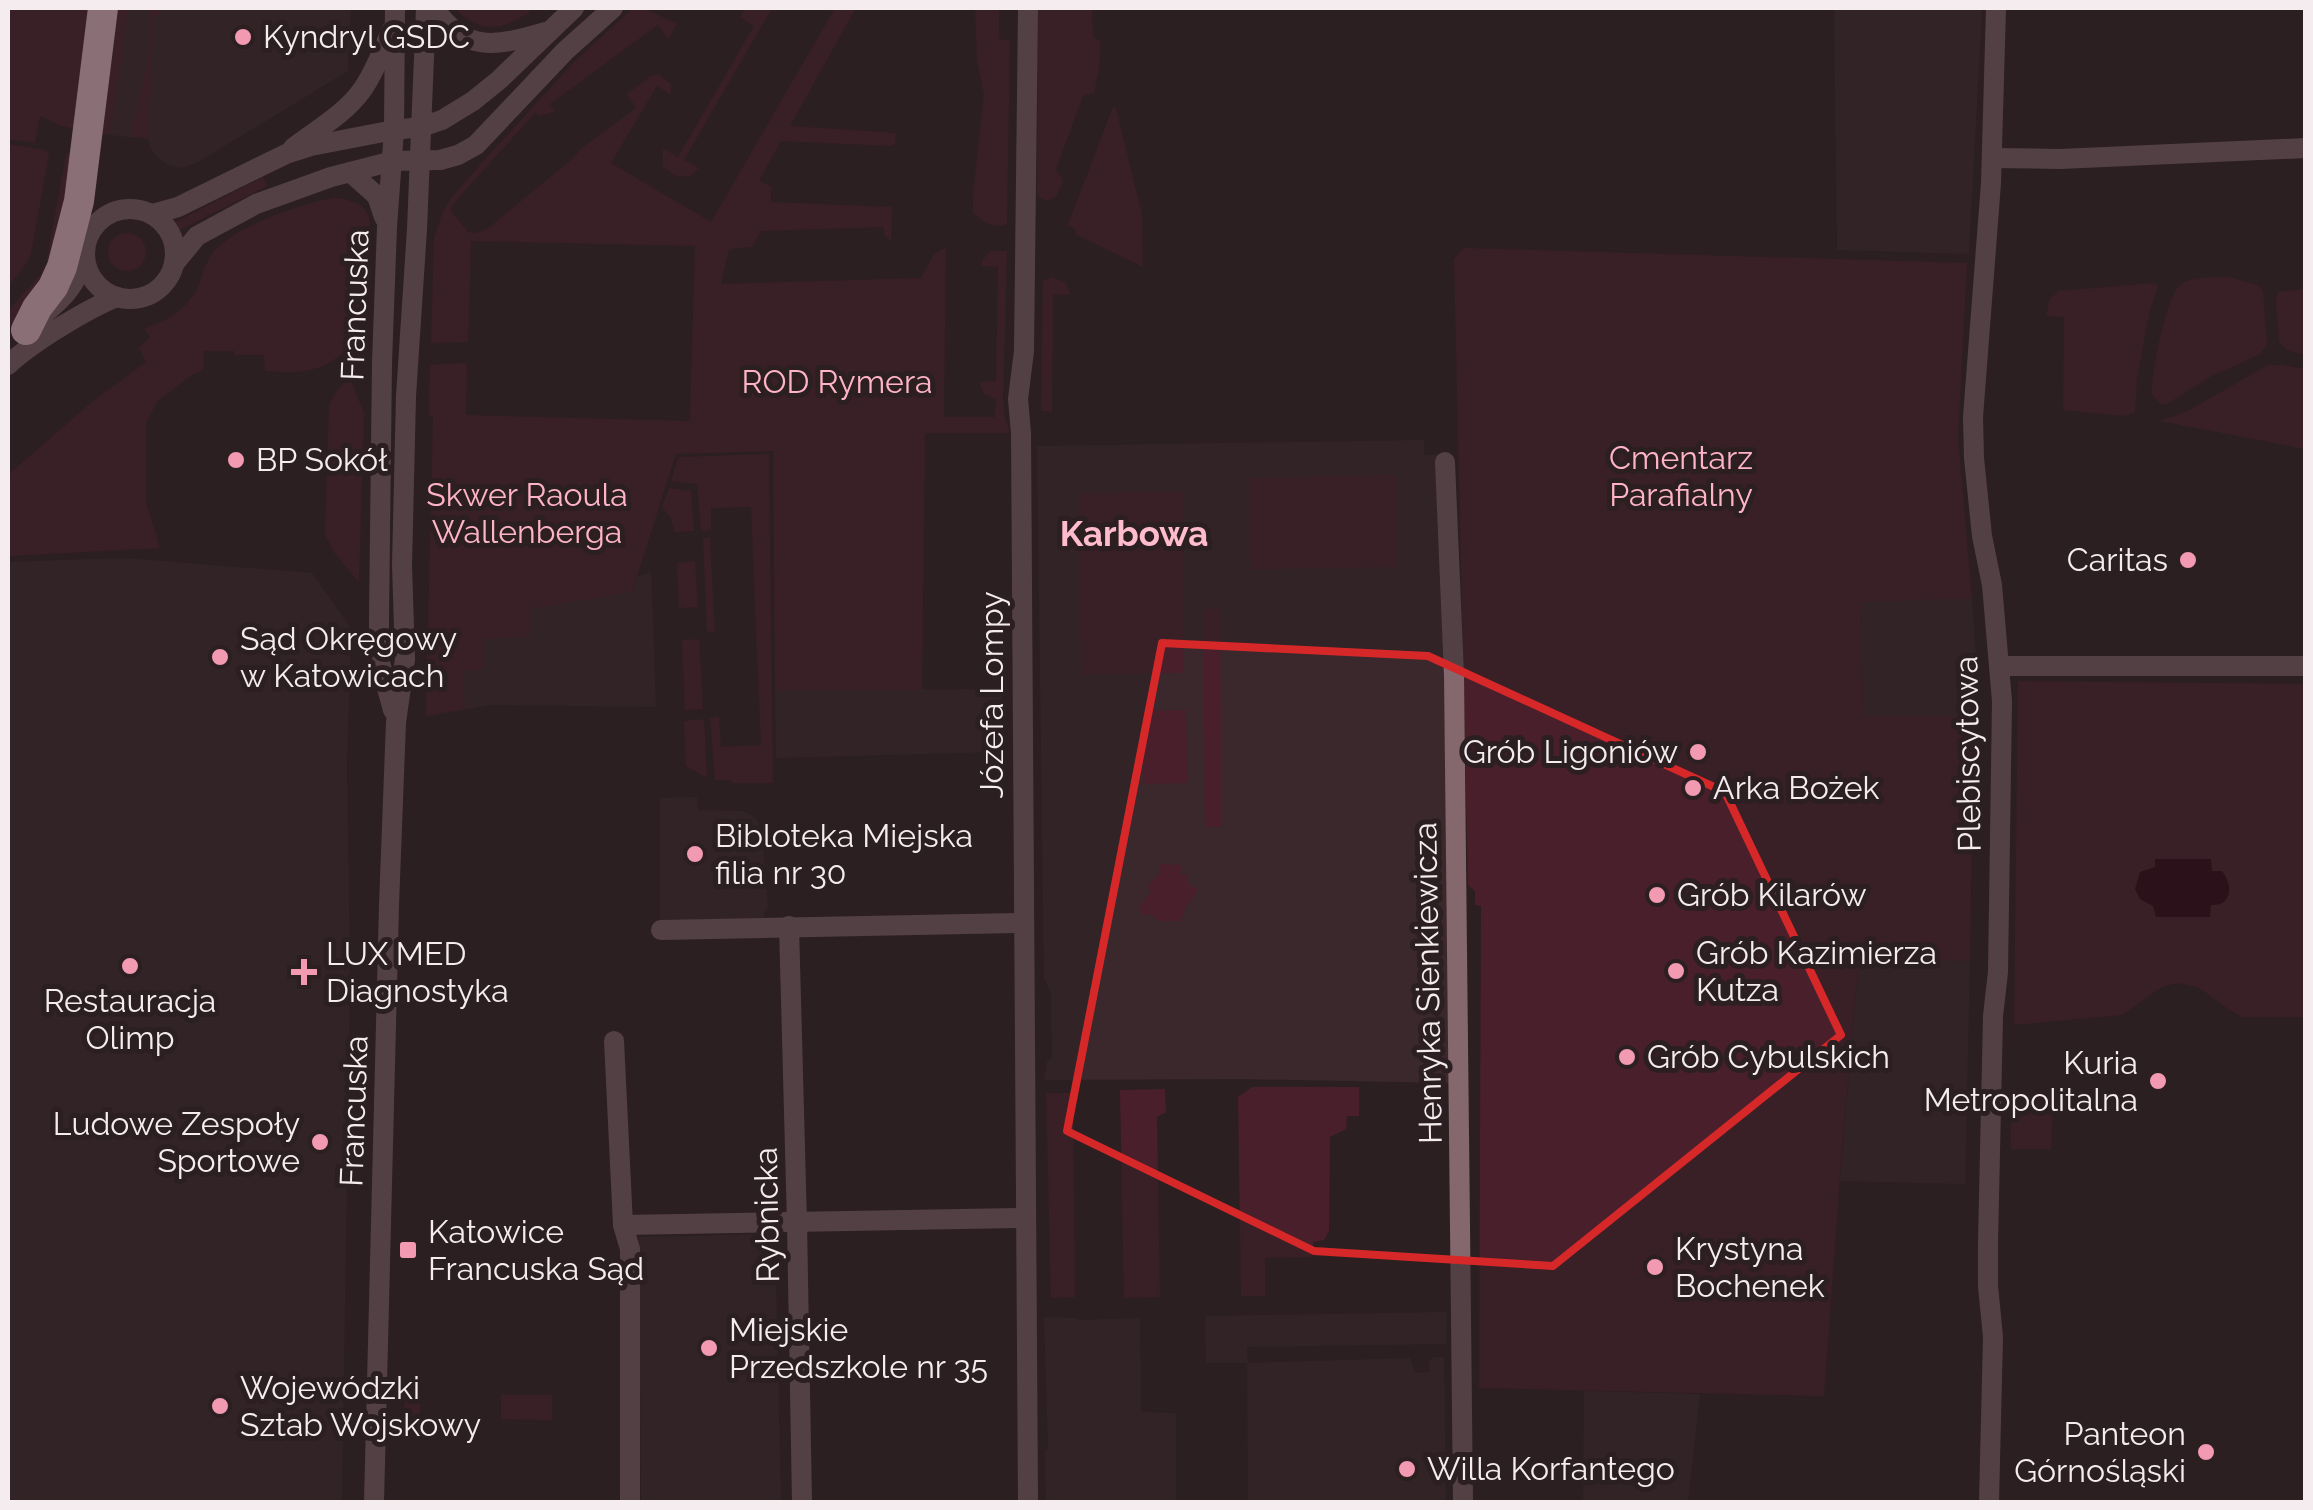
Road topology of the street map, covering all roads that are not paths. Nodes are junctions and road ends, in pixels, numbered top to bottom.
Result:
1 (103, 8) edge
2 (426, 8) edge
3 (434, 8) edge
4 (574, 8) edge
5 (613, 8) edge
6 (1028, 8) edge
7 (1996, 8) edge
8 (395, 14) edge
9 (547, 32) junction
10 (421, 127) junction
11 (394, 130) junction
12 (2306, 148) edge
13 (286, 154) junction
14 (1992, 158) junction
15 (420, 160) junction
16 (392, 161) junction
17 (350, 172) junction
18 (153, 214) junction
19 (388, 227) junction
20 (84, 257) junction
21 (174, 264) junction
22 (117, 298) junction
23 (16, 351) edge
24 (1446, 462) dead end
25 (2000, 666) junction
26 (2306, 666) edge
27 (396, 722) junction
28 (1024, 923) junction
29 (789, 926) junction
30 (661, 930) dead end
31 (614, 1041) dead end
32 (1025, 1218) junction
33 (797, 1223) junction
34 (622, 1225) junction
35 (374, 1502) edge
36 (630, 1502) edge
37 (802, 1502) edge
38 (1028, 1502) edge
39 (1464, 1502) edge
40 (1988, 1502) edge

1 - 23 highway
2 - 10 street, Francuska
3 - 9 street
4 - 9 street
5 - 15 street
6 - 28 street, Józefa Lompy
7 - 14 street, Plebiscytowa
8 - 11 street, Francuska
8 - 13 street
9 - 10 street
10 - 11 street
10 - 15 street, Francuska
11 - 13 street
11 - 16 street, Francuska
12 - 14 street
13 - 18 street
14 - 25 street, Plebiscytowa
15 - 16 street
15 - 27 street, Francuska
16 - 17 street
16 - 19 street, Francuska
17 - 19 street
17 - 21 street
18 - 20 street
18 - 21 street
19 - 27 street, Francuska
20 - 22 street
20 - 23 street
21 - 22 street
22 - 23 street
24 - 39 street, Henryka Sienkiewicza
25 - 26 street
25 - 40 street, Plebiscytowa
27 - 35 street, Francuska
28 - 29 street
28 - 32 street, Józefa Lompy
29 - 30 street
29 - 33 street, Rybnicka
31 - 34 street
32 - 33 street
32 - 38 street, Józefa Lompy
33 - 34 street
33 - 37 street, Rybnicka
34 - 36 street

